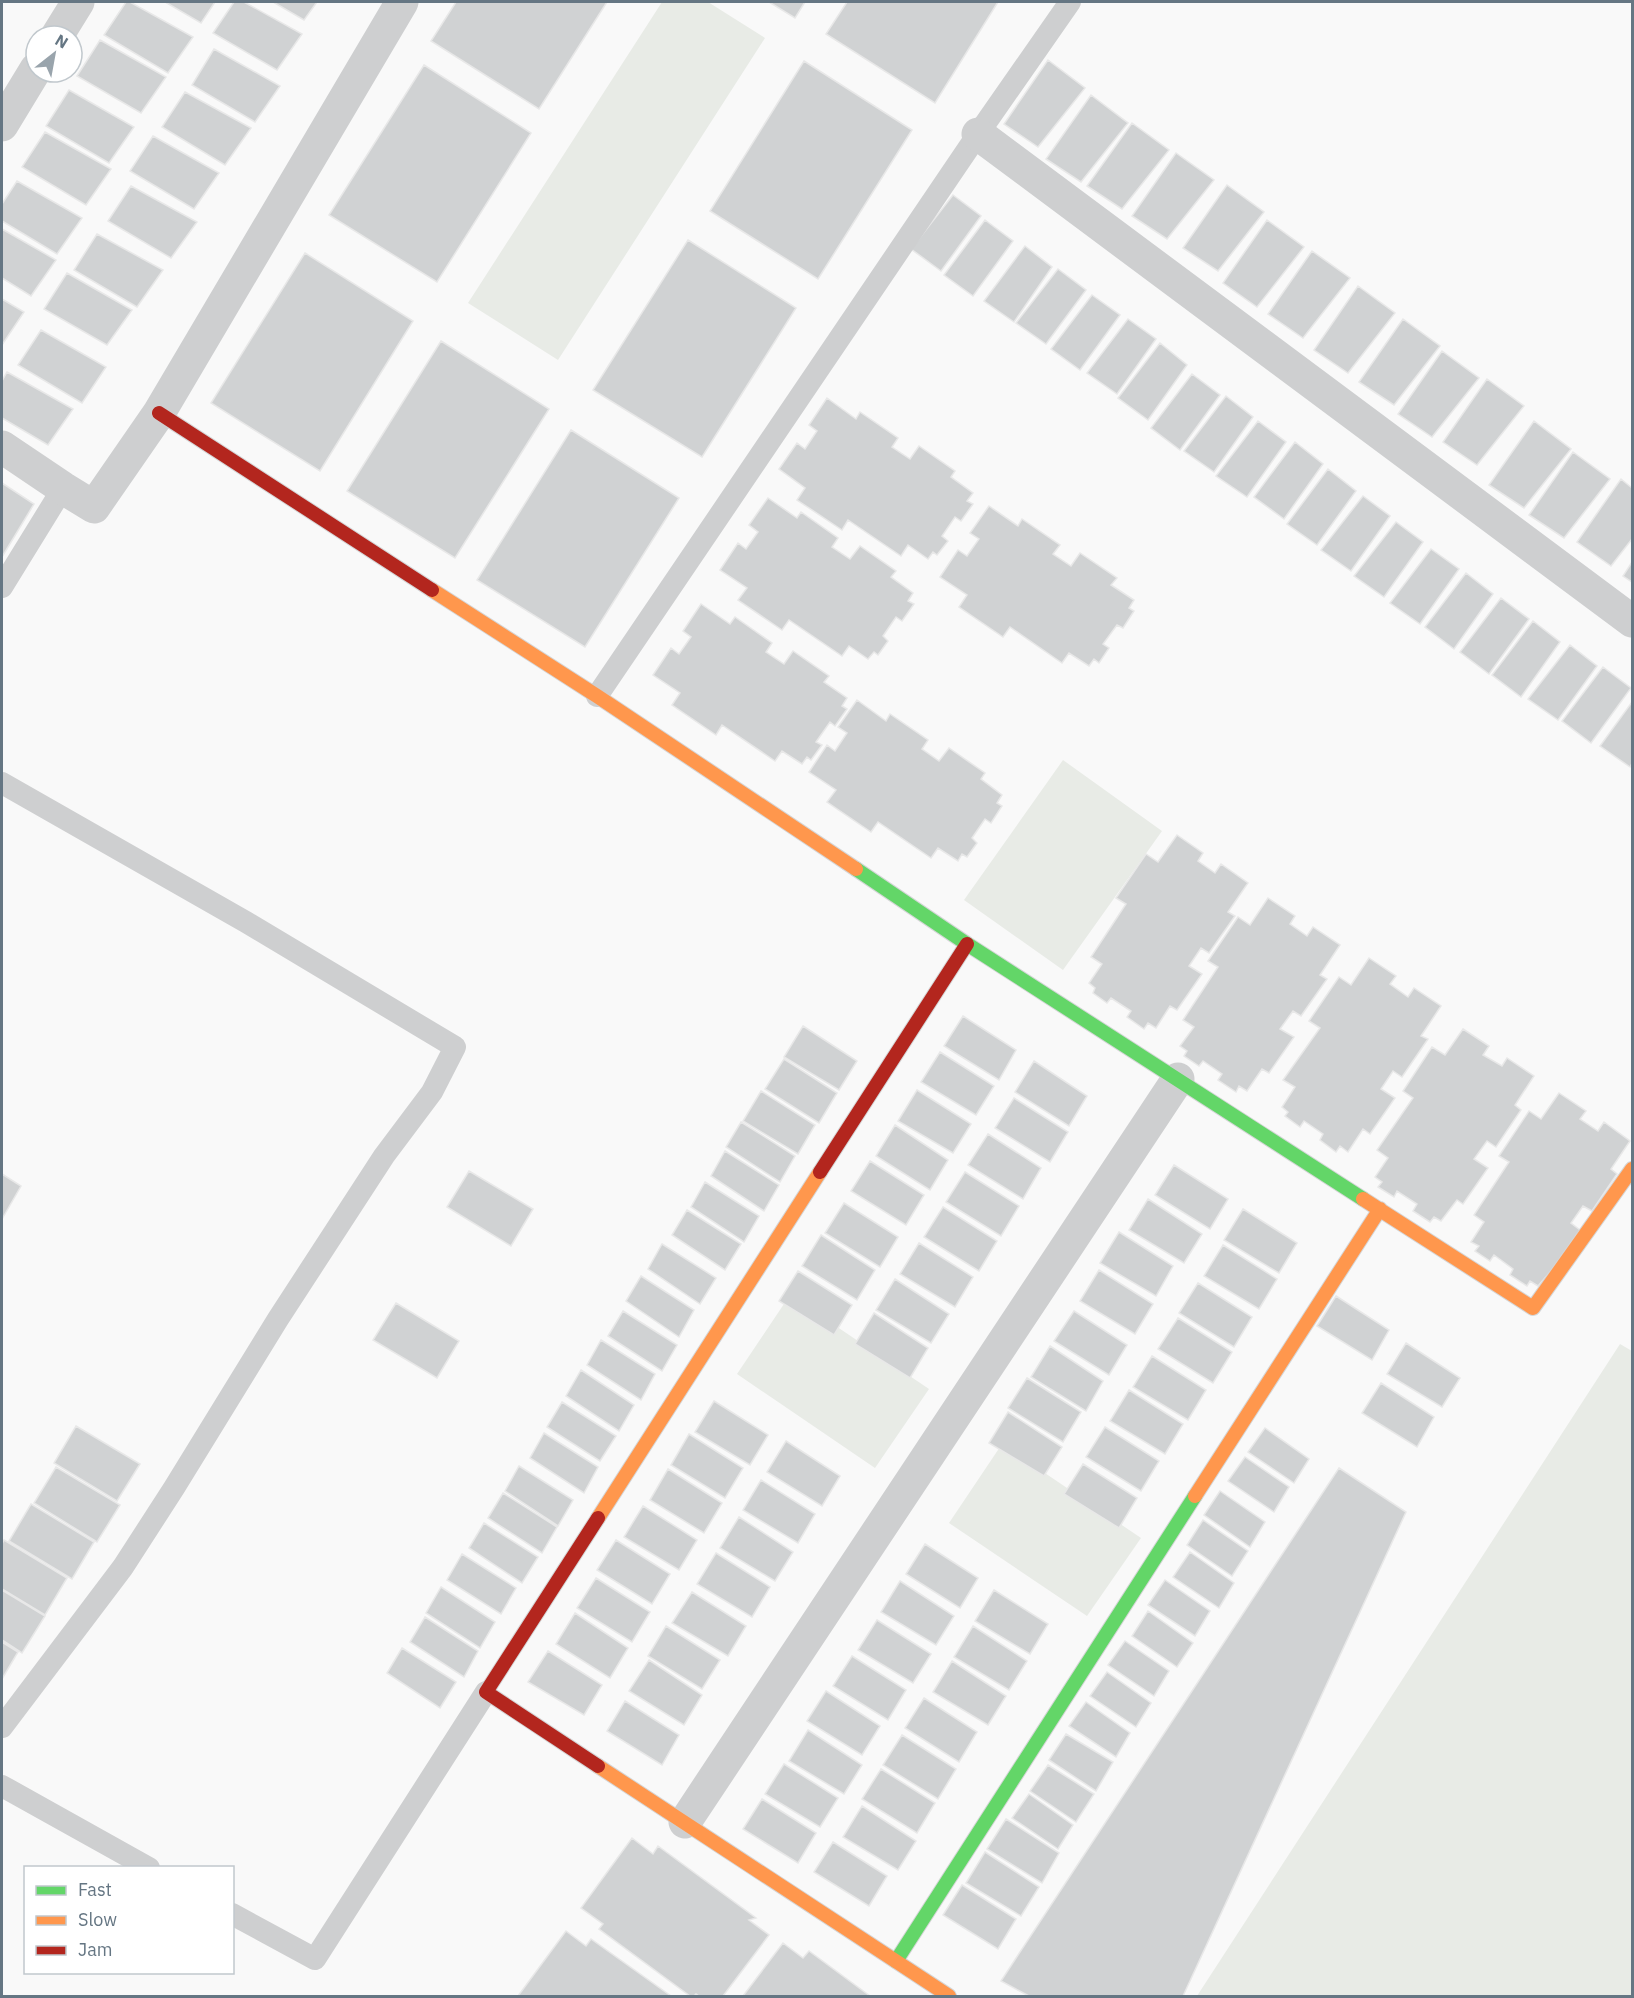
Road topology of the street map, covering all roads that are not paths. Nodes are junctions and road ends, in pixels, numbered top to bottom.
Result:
1 (78, 2) edge
2 (402, 2) edge
3 (1070, 2) edge
4 (64, 24) edge
5 (27, 84) edge
6 (2, 125) edge
7 (978, 134) junction
8 (159, 413) junction
9 (2, 447) edge
10 (63, 488) junction
11 (2, 587) edge
12 (1632, 621) edge
13 (597, 696) junction
14 (2, 783) edge
15 (967, 944) junction
16 (1178, 1079) junction
17 (1632, 1169) edge
18 (1380, 1209) junction
19 (486, 1692) junction
20 (2, 1727) edge
21 (2, 1786) edge
22 (685, 1822) junction
23 (145, 1866) edge
24 (234, 1915) edge
25 (896, 1961) junction
26 (949, 1996) edge

1 - 4 street
2 - 8 street
3 - 7 lane
5 - 6 street
7 - 12 street
7 - 13 lane
8 - 10 street
8 - 13 street
9 - 10 street
10 - 11 lane
13 - 15 street
14 - 20 lane
15 - 16 street
15 - 19 street
16 - 18 street
16 - 22 street
17 - 18 street
18 - 25 street
19 - 22 street
19 - 24 lane
21 - 23 lane
22 - 25 street
25 - 26 street

